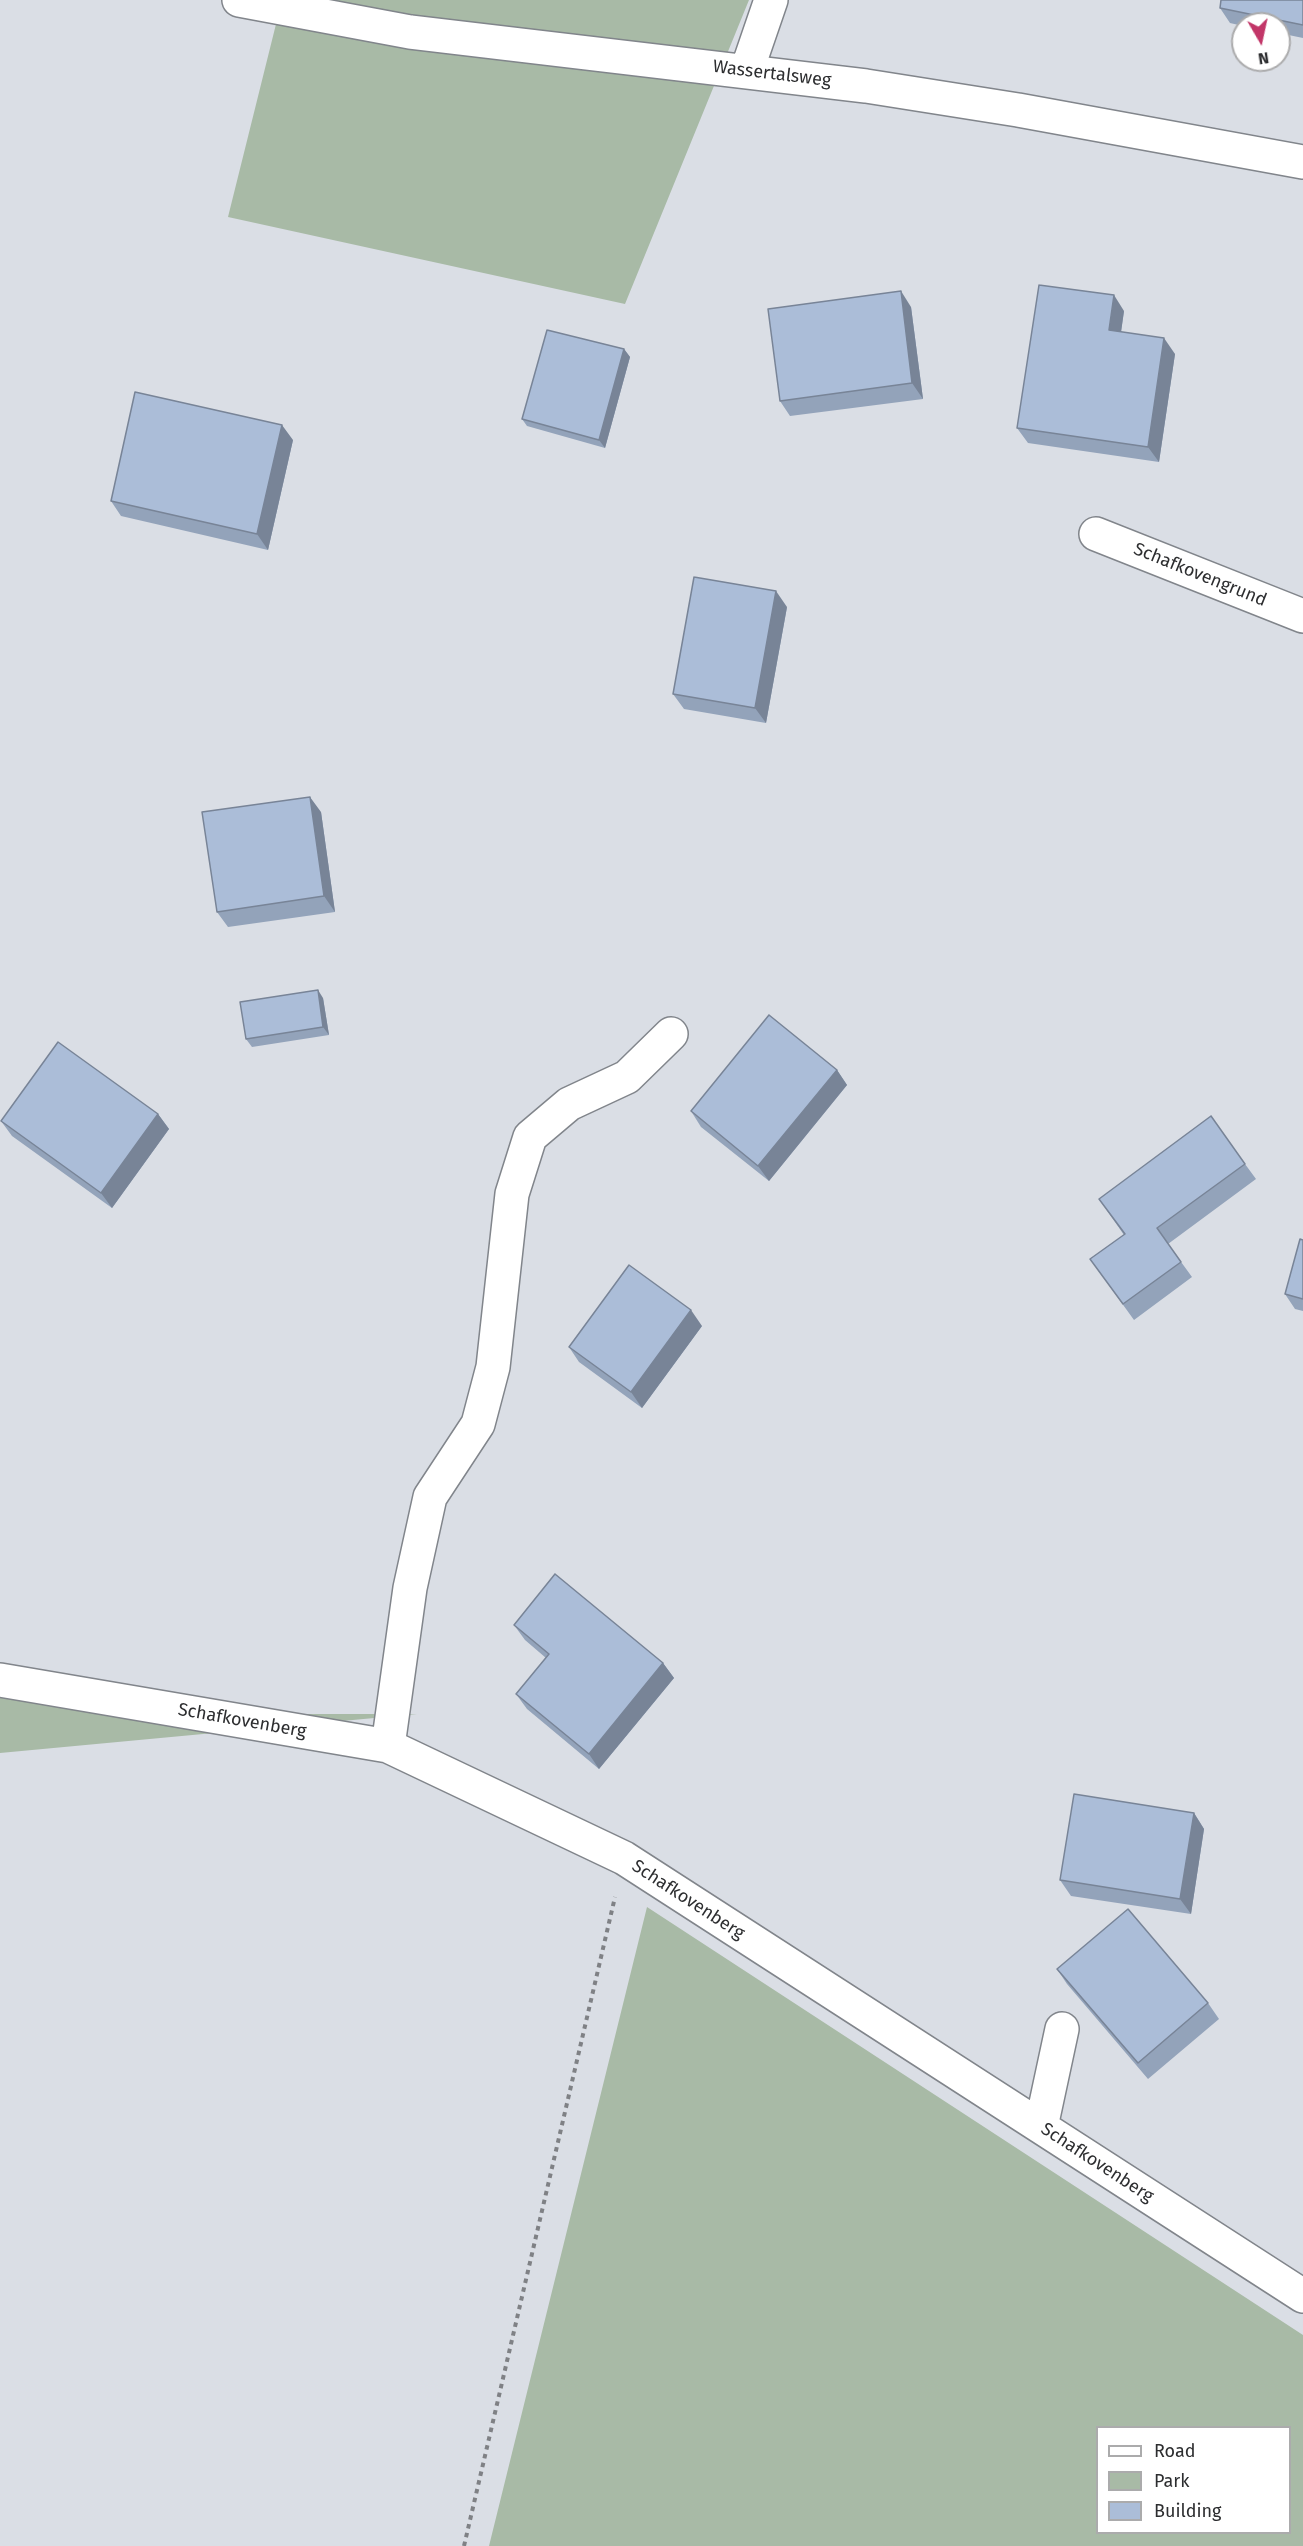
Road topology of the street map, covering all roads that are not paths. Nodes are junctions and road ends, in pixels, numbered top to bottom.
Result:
1 (239, 0) edge
2 (771, 0) edge
3 (747, 70) junction
4 (1303, 162) edge
5 (1096, 534) dead end
6 (1303, 616) edge
7 (671, 1034) dead end
8 (0, 1680) edge
9 (388, 1746) junction
10 (1062, 2029) dead end
11 (1041, 2127) junction
12 (1303, 2296) edge

1 - 3 street, Wassertalsweg
2 - 3 street
3 - 4 street, Wassertalsweg
5 - 6 street, Schafkovengrund
7 - 9 street
8 - 9 street, Schafkovenberg
9 - 11 street, Schafkovenberg
10 - 11 street
11 - 12 street, Schafkovenberg

